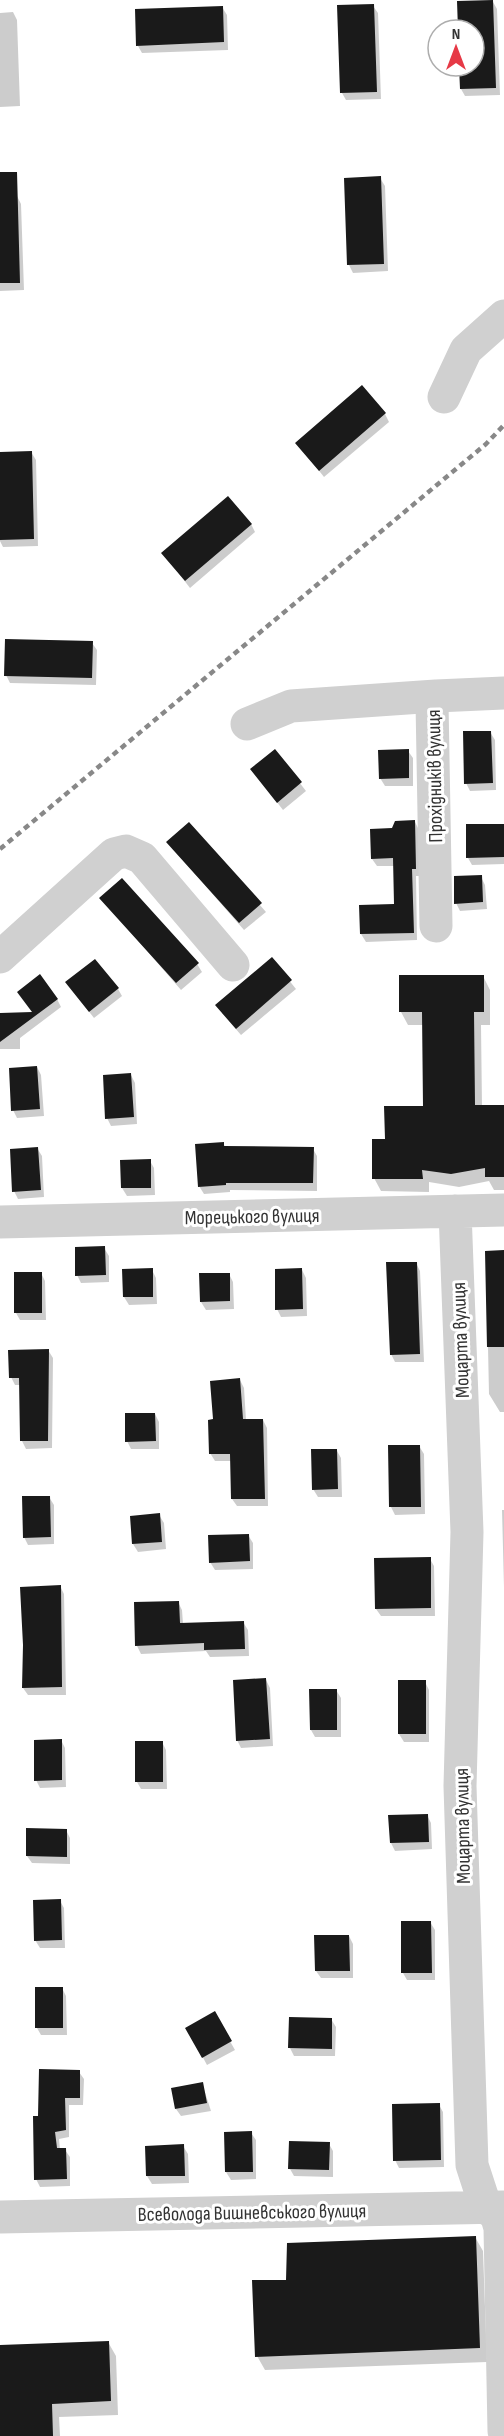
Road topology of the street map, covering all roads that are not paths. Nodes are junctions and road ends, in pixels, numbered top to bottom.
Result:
1 (504, 316) edge
2 (444, 397) dead end
3 (504, 693) edge
4 (436, 696) junction
5 (247, 724) dead end
6 (436, 926) dead end
7 (0, 957) edge
8 (233, 965) dead end
9 (504, 1210) edge
10 (455, 1211) junction
11 (0, 1222) edge
12 (495, 2208) edge
13 (0, 2217) edge
14 (504, 2432) edge

1 - 2 street
3 - 4 street, Прохідників вулиця
4 - 5 street
4 - 6 street, Прохідників вулиця
7 - 8 street
9 - 10 street, Морецького вулиця
10 - 11 street, Морецького вулиця
10 - 12 street, Моцарта вулиця
12 - 13 street, Всеволода Вишневського вулиця
12 - 14 street, Моцарта вулиця

